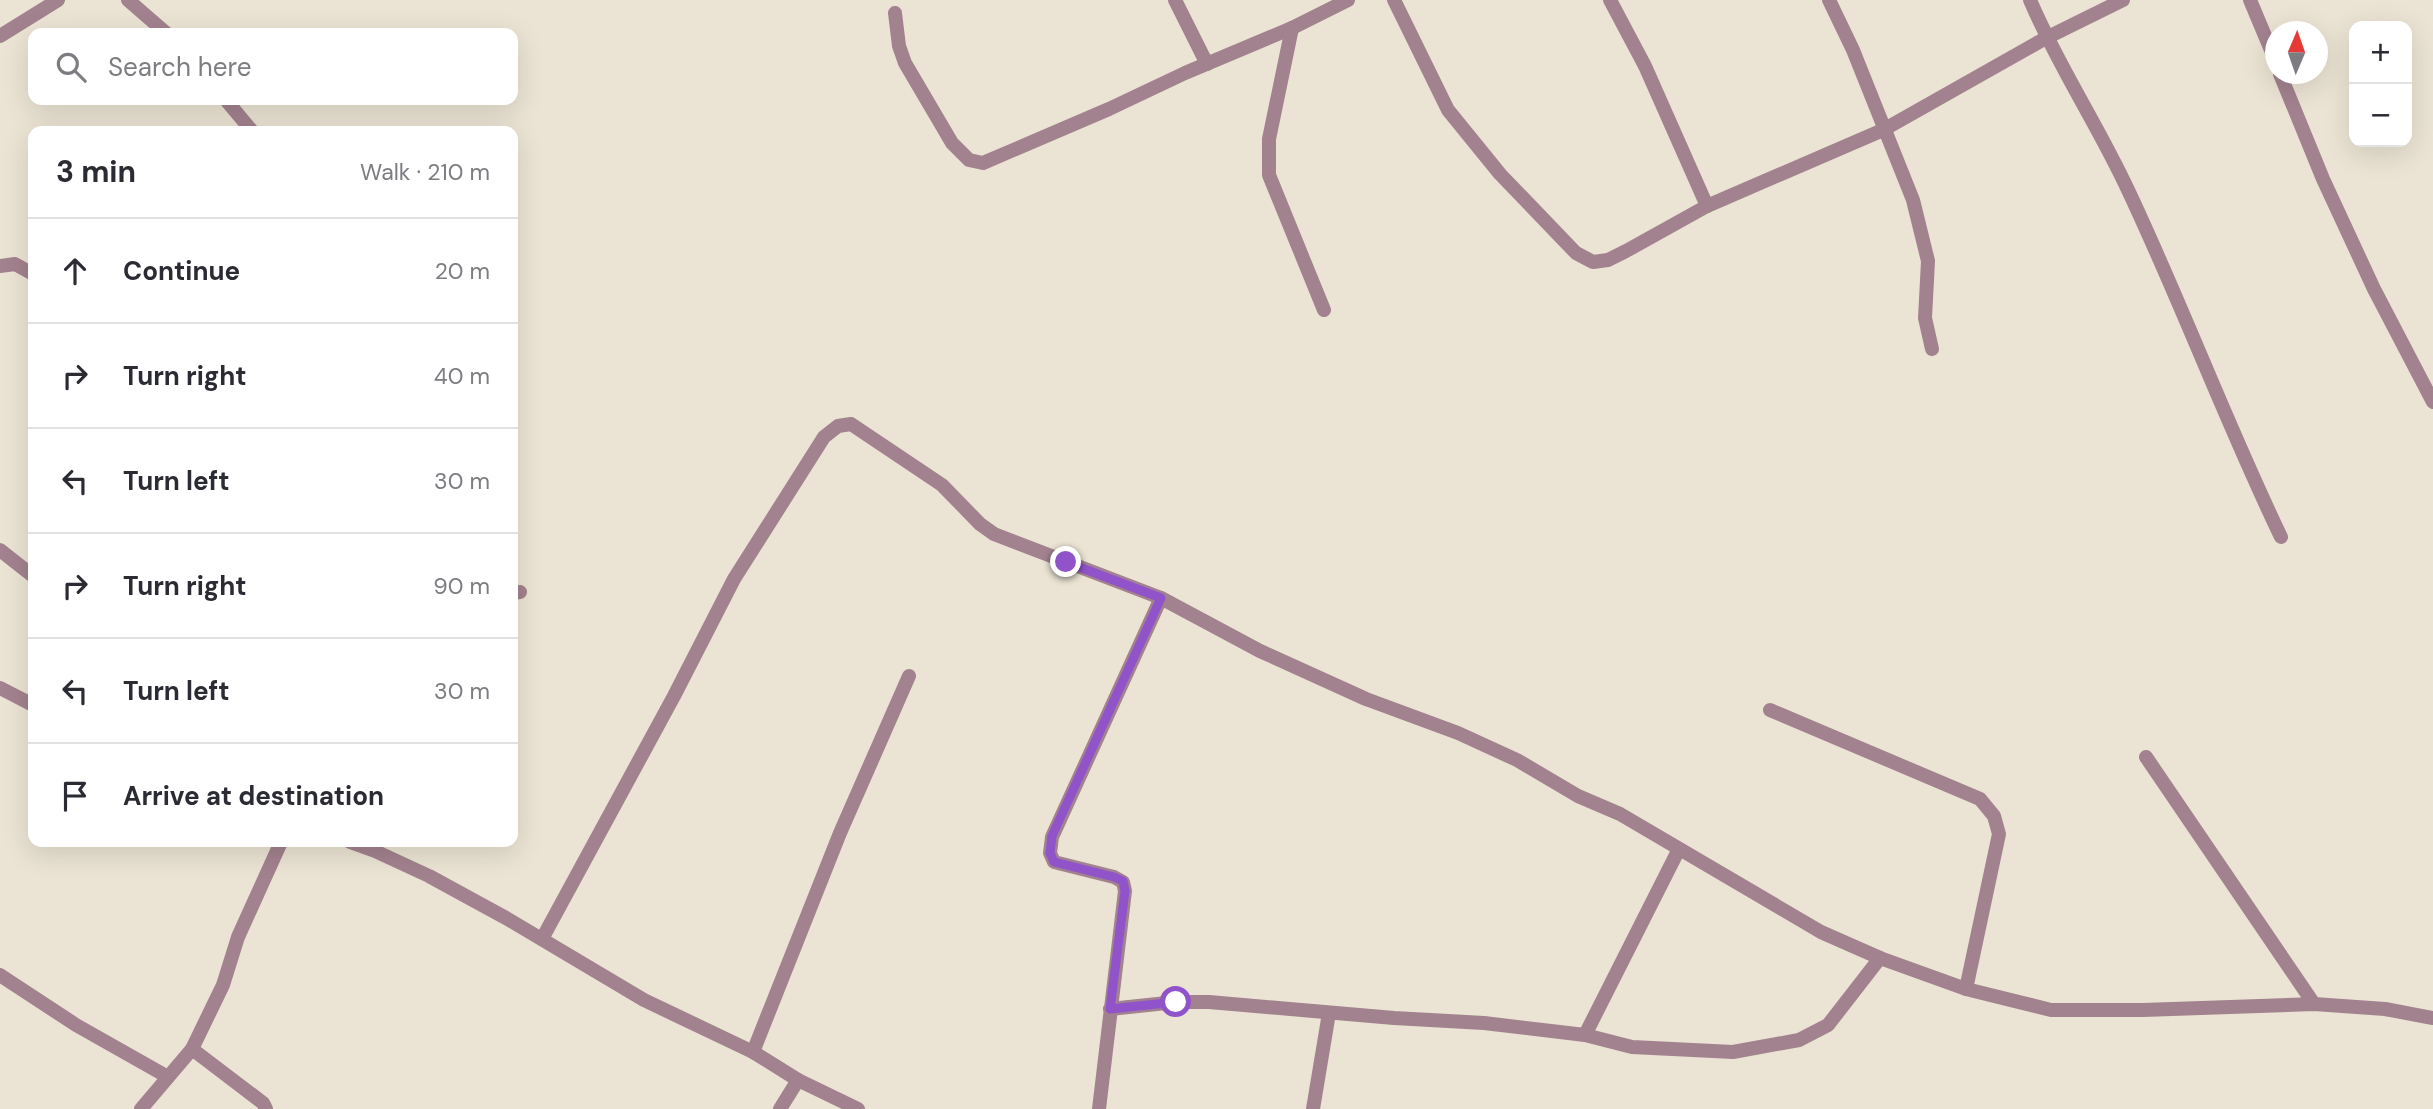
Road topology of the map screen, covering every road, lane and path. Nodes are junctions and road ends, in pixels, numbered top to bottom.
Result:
1 (58, 0) edge
2 (128, 0) edge
3 (1175, 0) edge
4 (1348, 0) edge
5 (1394, 0) edge
6 (1610, 0) edge
7 (1829, 0) edge
8 (2030, 0) edge
9 (2123, 0) edge
10 (2250, 0) edge
11 (895, 13) dead end
12 (160, 28) edge
13 (1292, 28) junction
14 (0, 36) edge
15 (2265, 36) edge
16 (2046, 38) junction
17 (1207, 64) junction
18 (2284, 84) edge
19 (230, 105) edge
20 (248, 126) edge
21 (1884, 130) junction
22 (1707, 206) junction
23 (0, 266) edge
24 (28, 271) edge
25 (1324, 310) dead end
26 (1932, 349) dead end
27 (2433, 402) edge
28 (2281, 537) dead end
29 (0, 550) edge
30 (28, 572) edge
31 (1161, 598) junction
32 (909, 676) dead end
33 (0, 688) edge
34 (28, 702) edge
35 (1770, 710) dead end
36 (2146, 757) dead end
37 (279, 847) edge
38 (362, 847) edge
39 (1678, 849) junction
40 (542, 939) junction
41 (1880, 958) junction
42 (0, 975) edge
43 (1966, 989) junction
44 (2314, 1003) junction
45 (1110, 1009) junction
46 (1329, 1013) junction
47 (2433, 1018) edge
48 (1585, 1035) junction
49 (192, 1049) junction
50 (753, 1052) junction
51 (168, 1077) junction
52 (798, 1080) junction
53 (141, 1109) edge
54 (267, 1109) edge
55 (780, 1109) edge
56 (858, 1109) edge
57 (1099, 1109) edge
58 (1313, 1109) edge

1 - 14 street
2 - 12 street
3 - 17 street
4 - 13 street
5 - 22 street
6 - 22 street
7 - 21 street
8 - 16 street
9 - 16 street
10 - 15 street
11 - 17 street
13 - 17 street
13 - 25 street
16 - 21 street
16 - 28 street
18 - 27 street
19 - 20 street
21 - 22 street
21 - 26 street
23 - 24 street
29 - 30 street
31 - 39 street
31 - 40 street
31 - 45 street
32 - 50 street
33 - 34 street
35 - 43 street
36 - 44 street
37 - 49 street
38 - 40 street
39 - 41 street
39 - 48 street
40 - 50 street
41 - 43 street
41 - 48 street
42 - 51 street
43 - 44 street
44 - 47 street
45 - 46 street
45 - 57 street
46 - 48 street
46 - 58 street
49 - 51 street
49 - 54 street
50 - 52 street
51 - 53 street
52 - 55 street
52 - 56 street

